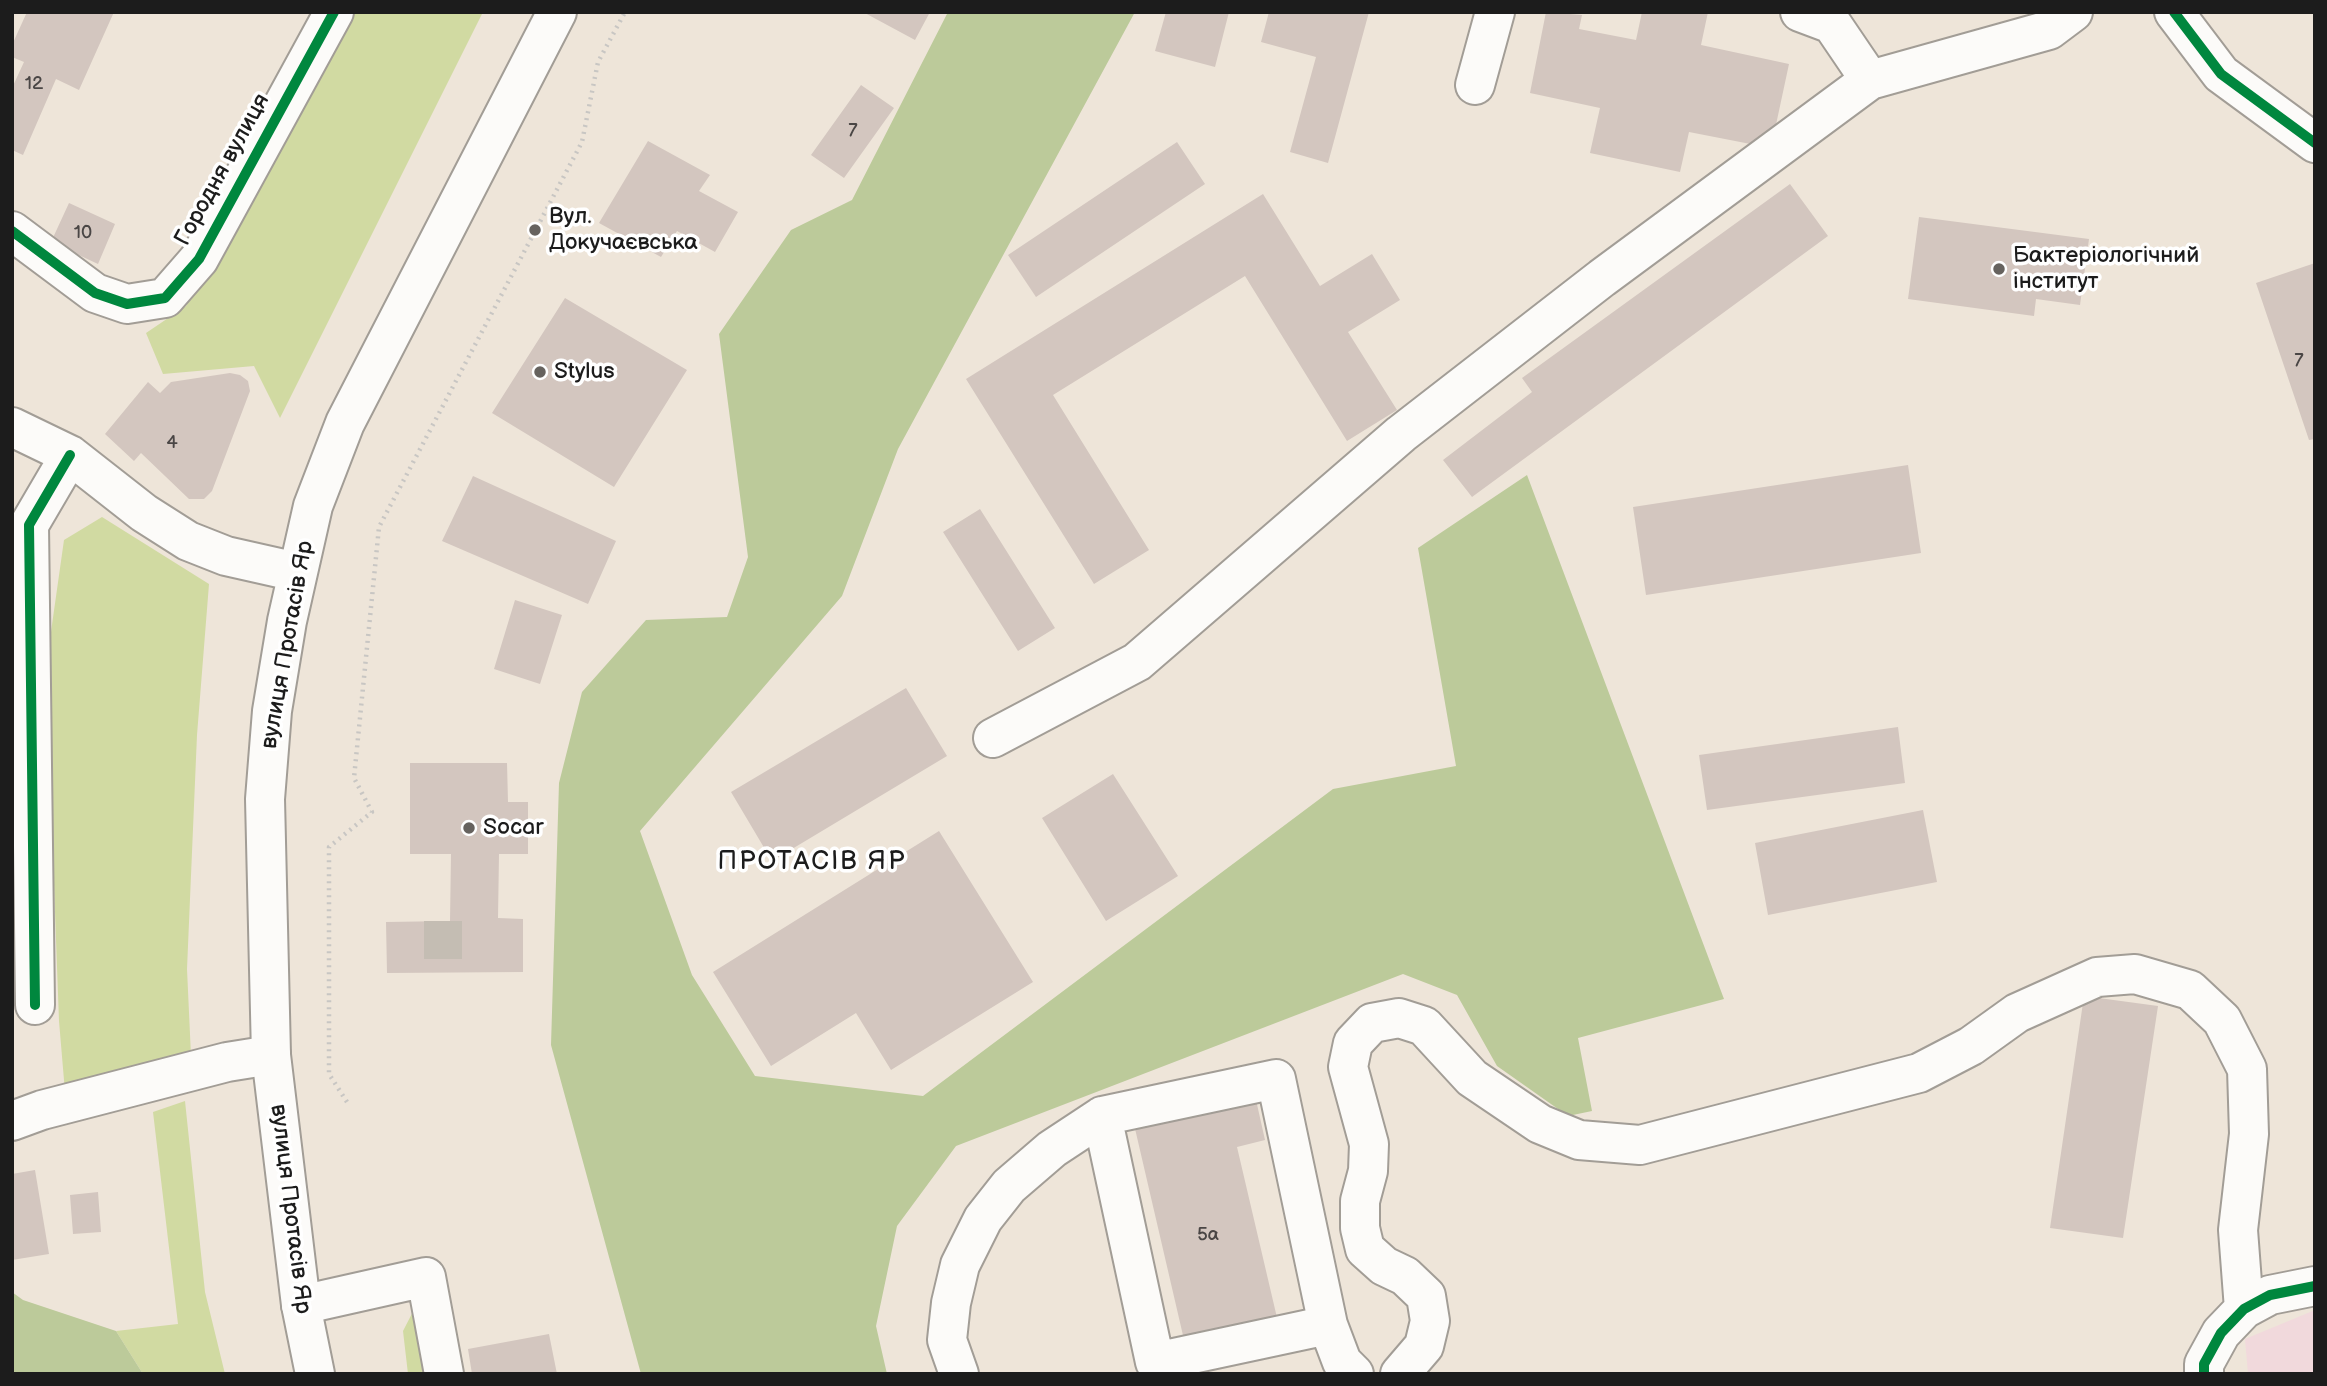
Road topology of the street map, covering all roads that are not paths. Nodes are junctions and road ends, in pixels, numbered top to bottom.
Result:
1 (334, 12) edge
2 (557, 12) edge
3 (1496, 12) edge
4 (1800, 12) edge
5 (2073, 12) edge
6 (2174, 12) edge
7 (1870, 80) junction
8 (1475, 85) dead end
9 (2315, 143) edge
10 (12, 231) edge
11 (12, 427) edge
12 (71, 455) junction
13 (297, 572) junction
14 (21, 661) edge
15 (992, 738) dead end
16 (35, 1005) dead end
17 (271, 1055) junction
18 (1102, 1116) junction
19 (12, 1121) edge
20 (2315, 1286) edge
21 (301, 1305) junction
22 (2244, 1309) junction
23 (1328, 1325) junction
24 (1147, 1368) edge
25 (315, 1374) edge
26 (444, 1374) edge
27 (959, 1374) edge
28 (1354, 1374) edge
29 (1400, 1374) edge
30 (2204, 1374) edge

1 - 10 street, Городня вулиця
2 - 13 street, вулиця Протасів Яр
3 - 8 street
4 - 7 street
5 - 7 street
6 - 9 street
7 - 15 street
11 - 12 street
12 - 13 street
12 - 14 street
13 - 17 street, вулиця Протасів Яр
14 - 16 street
17 - 19 street
17 - 21 street, вулиця Протасів Яр
18 - 23 street
18 - 24 street
18 - 27 street
20 - 22 street
21 - 25 street, вулиця Протасів Яр
21 - 26 street
22 - 29 street
22 - 30 street
23 - 24 street
23 - 28 street

